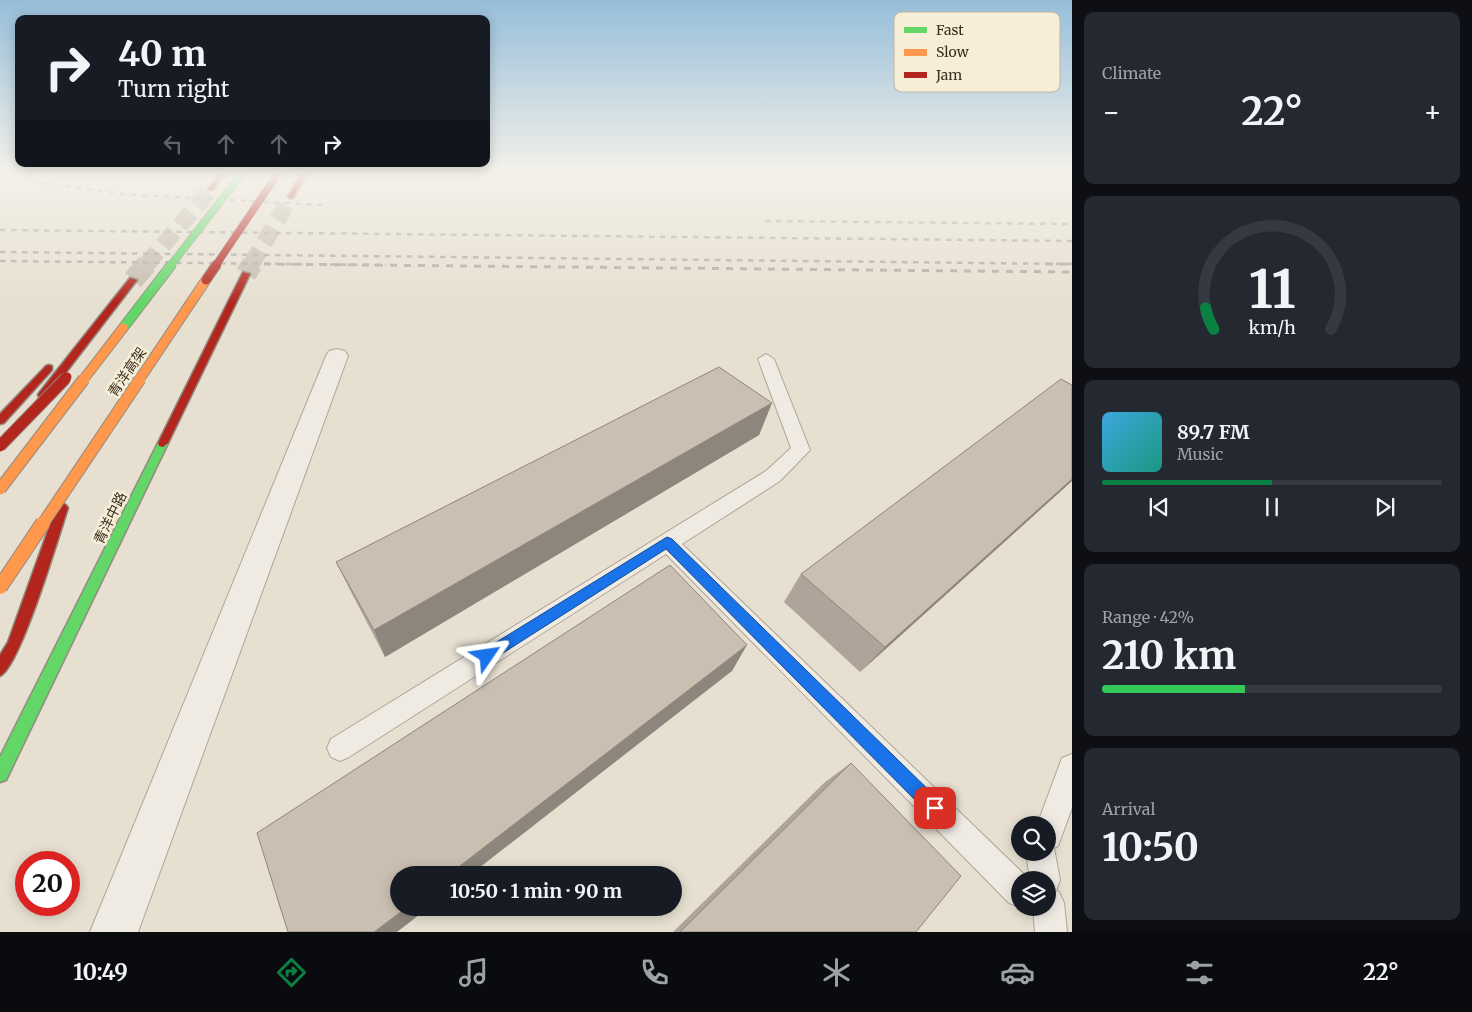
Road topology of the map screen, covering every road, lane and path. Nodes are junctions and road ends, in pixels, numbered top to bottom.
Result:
1 (209, 215) edge
2 (250, 215) edge
3 (246, 274) tunnel mouth
4 (158, 283) junction
5 (337, 356) dead end
6 (766, 359) dead end
7 (0, 420) edge
8 (0, 446) edge
9 (0, 450) edge
10 (72, 482) junction
11 (0, 489) edge
12 (667, 542) junction
13 (0, 587) edge
14 (0, 669) edge
15 (340, 748) dead end
16 (1072, 768) edge
17 (0, 774) edge
18 (1055, 816) edge
19 (1011, 883) edge
20 (114, 932) edge

1 - 4 main road, 青洋高架, bridge
2 - 10 main road, 青洋高架, bridge
3 - 17 main road, 青洋中路
4 - 8 main road, bridge
4 - 11 main road, 青洋高架, bridge
5 - 20 street
6 - 12 lane
7 - 9 main road
10 - 13 main road, 青洋高架, bridge
10 - 14 main road
12 - 15 lane
12 - 19 lane
16 - 18 lane

